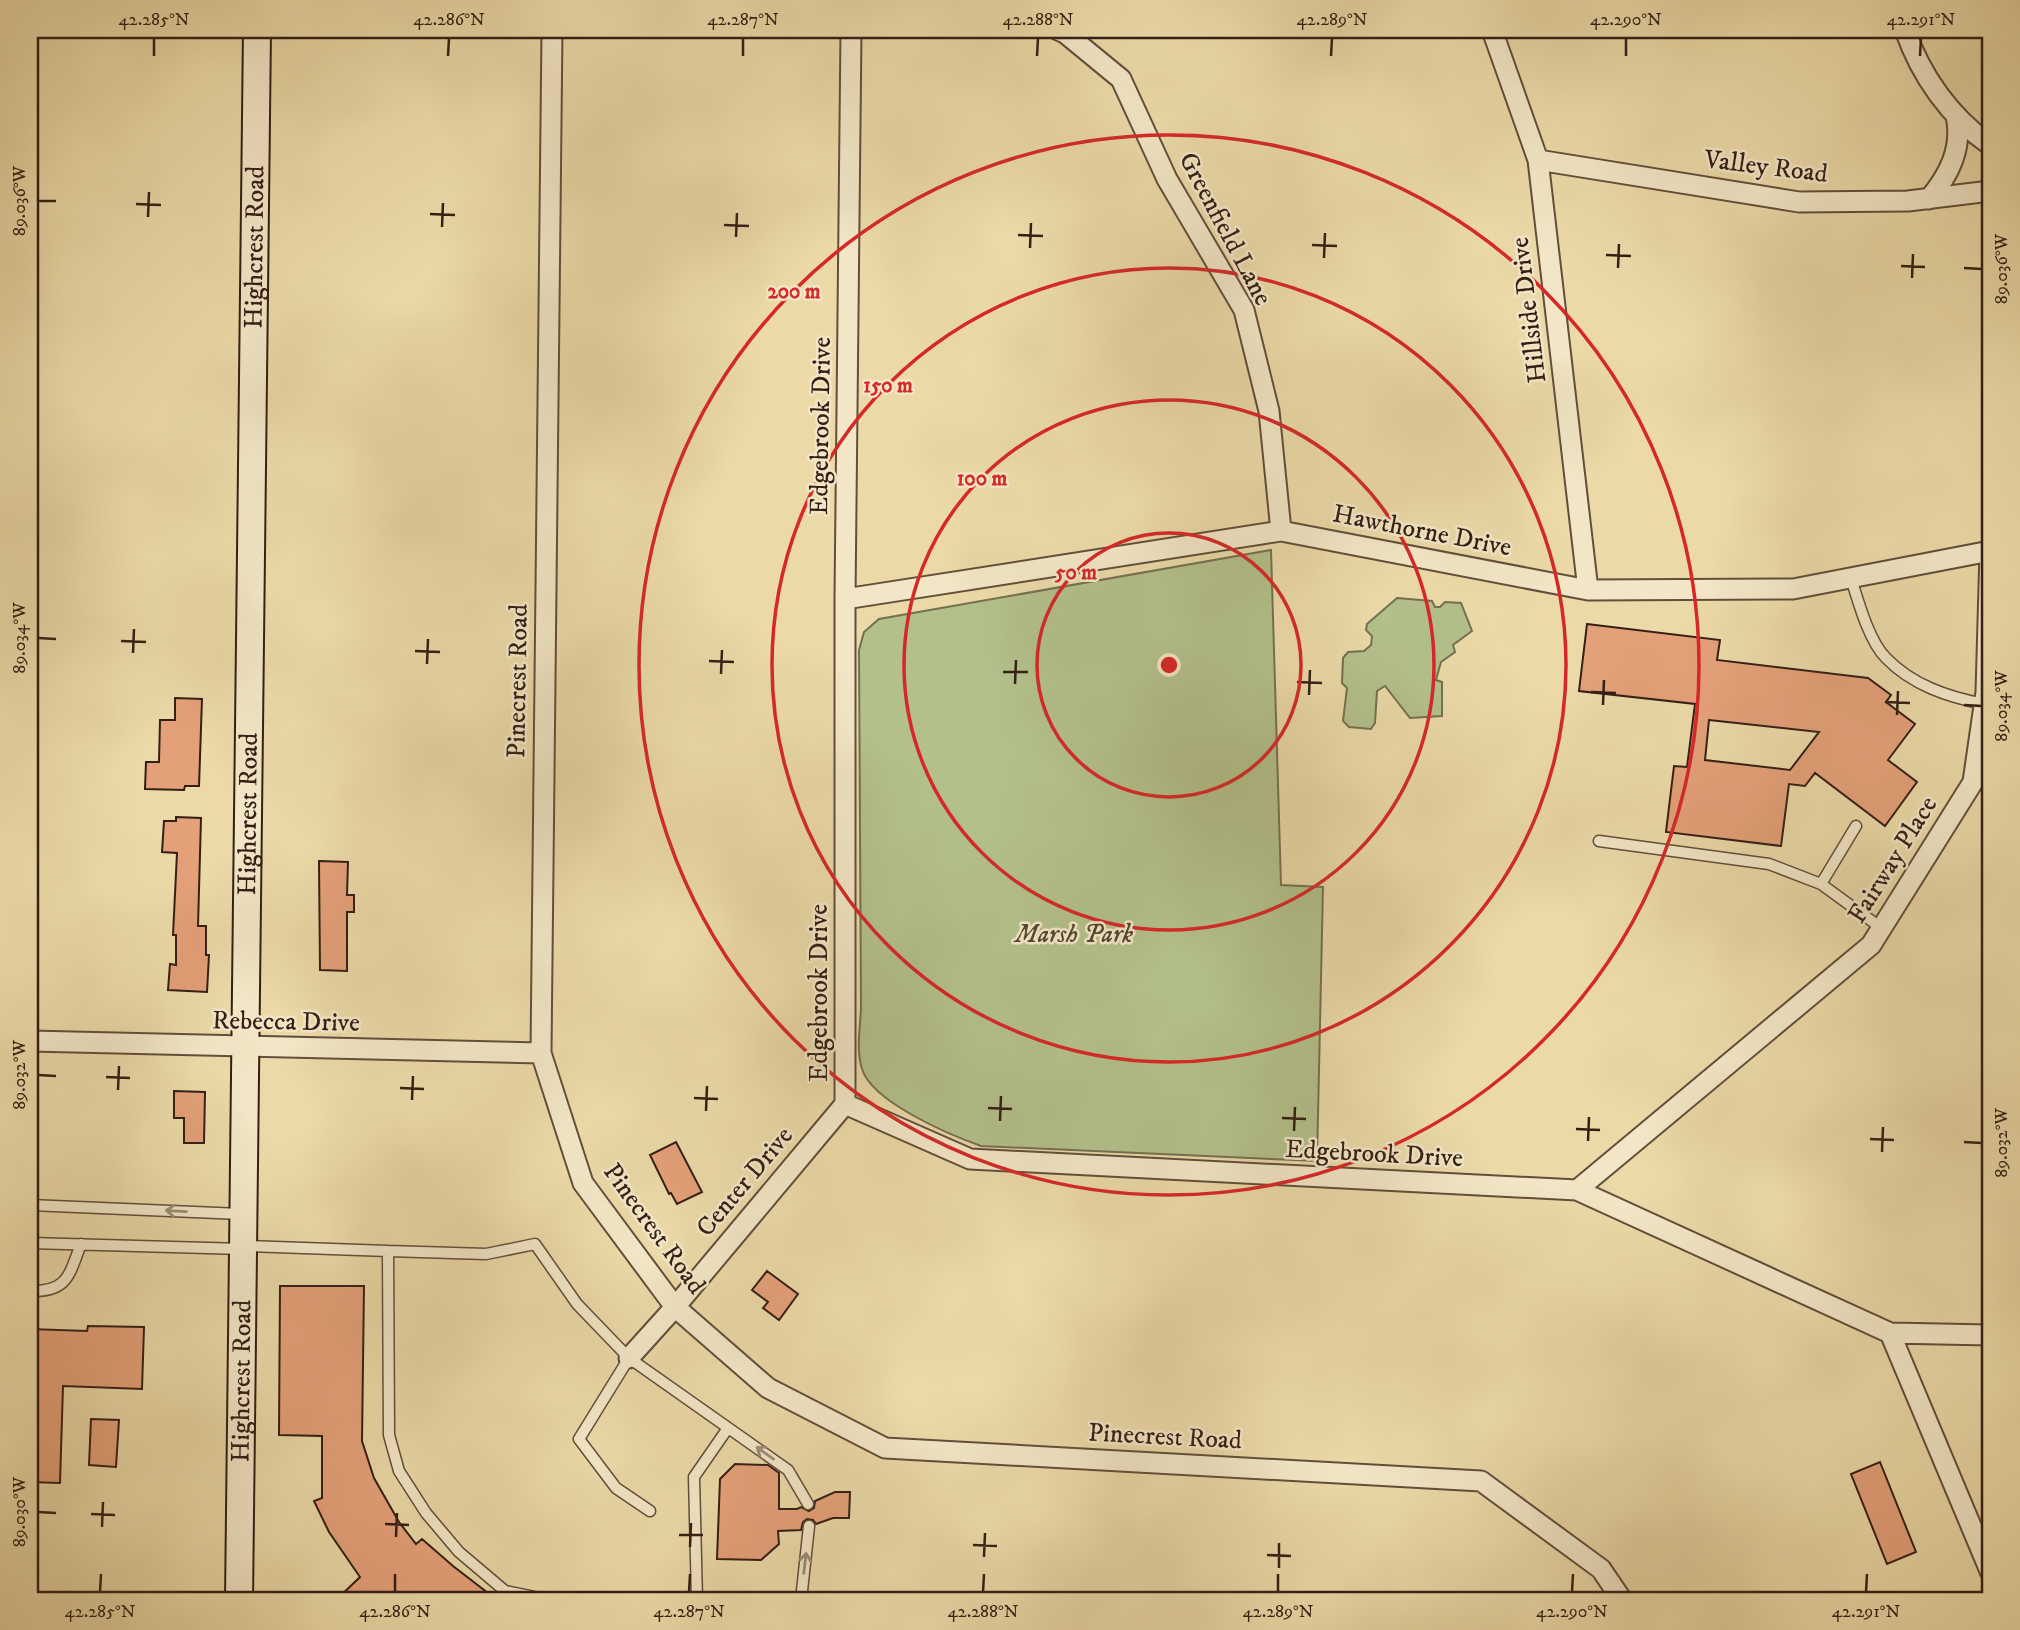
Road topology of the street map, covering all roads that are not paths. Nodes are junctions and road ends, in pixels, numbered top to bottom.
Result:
1 (257, 30) edge
2 (552, 30) edge
3 (851, 30) edge
4 (1058, 30) edge
5 (1492, 30) edge
6 (1905, 30) edge
7 (1956, 116) junction
8 (1990, 145) edge
9 (1538, 160) junction
10 (1990, 191) edge
11 (1929, 199) junction
12 (1281, 531) junction
13 (1990, 551) edge
14 (1851, 578) junction
15 (1588, 590) junction
16 (845, 599) junction
17 (1984, 704) junction
18 (1856, 826) dead end
19 (1599, 841) dead end
20 (1821, 884) junction
21 (1880, 927) junction
22 (30, 1041) edge
23 (247, 1047) junction
24 (541, 1054) junction
25 (845, 1104) junction
26 (1577, 1190) junction
27 (30, 1205) edge
28 (245, 1214) junction
29 (30, 1243) edge
30 (81, 1244) junction
31 (244, 1248) junction
32 (388, 1251) junction
33 (30, 1291) edge
34 (675, 1307) junction
35 (1890, 1333) junction
36 (1990, 1335) edge
37 (629, 1357) junction
38 (728, 1428) junction
39 (808, 1504) dead end
40 (650, 1511) dead end
41 (809, 1527) dead end
42 (1990, 1571) edge
43 (515, 1597) edge
44 (239, 1600) edge
45 (550, 1600) edge
46 (697, 1600) edge
47 (801, 1600) edge
48 (1622, 1600) edge

1 - 23 street, Highcrest Road
2 - 24 street, Pinecrest Road
3 - 16 street, Edgebrook Drive
4 - 12 street, Greenfield Lane
5 - 9 street, Hillside Drive
6 - 7 street
7 - 8 street
7 - 11 street
9 - 11 street, Valley Road
9 - 15 street, Hillside Drive
10 - 11 street, Valley Road
12 - 15 street, Hawthorne Drive
12 - 16 street, Hawthorne Drive
13 - 14 street, Hawthorne Drive
13 - 17 street, Fairway Place
14 - 15 street, Hawthorne Drive
14 - 17 lane
16 - 25 street, Edgebrook Drive
17 - 21 street, Fairway Place
18 - 20 lane
19 - 20 lane
20 - 21 lane
21 - 26 street, Fairway Place
22 - 23 street, Rebecca Drive
23 - 24 street, Rebecca Drive
23 - 28 street, Highcrest Road
24 - 34 street, Pinecrest Road
25 - 26 street, Edgebrook Drive
25 - 34 street, Center Drive
26 - 35 street, Edgebrook Drive
28 -> 27 lane
28 - 31 street, Highcrest Road
29 - 30 lane
30 - 31 lane
30 - 33 lane
31 - 32 lane
31 - 44 street, Highcrest Road
32 - 37 lane
32 - 43 lane
34 - 37 street, Center Drive
34 - 48 street, Pinecrest Road
35 - 36 street, Edgebrook Drive
35 - 42 street
37 - 38 lane
37 - 40 lane
39 -> 38 lane
38 - 46 lane
47 -> 41 lane
43 - 45 lane

